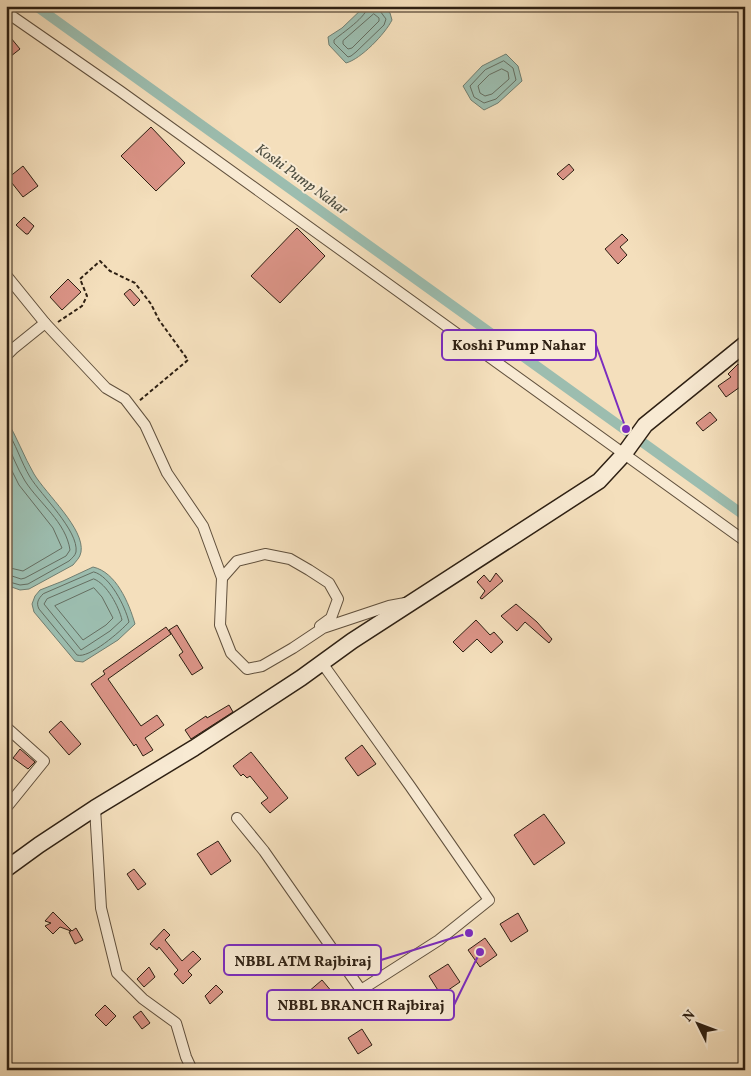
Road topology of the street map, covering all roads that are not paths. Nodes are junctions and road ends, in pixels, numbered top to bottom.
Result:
1 (6, 12) edge
2 (6, 275) edge
3 (47, 325) junction
4 (745, 344) edge
5 (6, 356) edge
6 (624, 454) junction
7 (745, 541) edge
8 (222, 578) junction
9 (413, 602) junction
10 (293, 648) junction
11 (322, 663) junction
12 (6, 727) edge
13 (6, 808) edge
14 (95, 808) junction
15 (237, 818) dead end
16 (6, 869) edge
17 (192, 1070) edge

1 - 6 street
2 - 3 street
3 - 5 street
3 - 8 street
4 - 6 street
6 - 7 street
6 - 9 street
8 - 10 street
8 - 10 street
9 - 10 street
9 - 11 street
11 - 14 street
11 - 15 street
12 - 13 street
14 - 16 street
14 - 17 street

